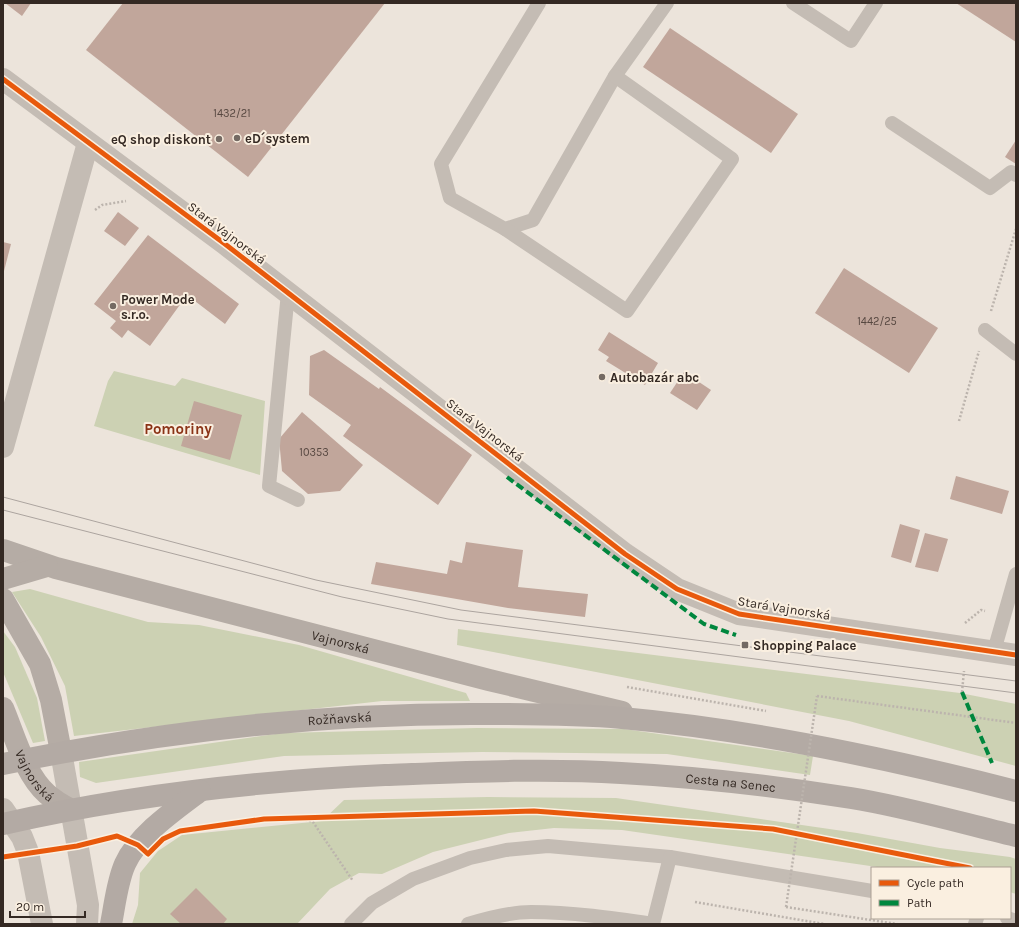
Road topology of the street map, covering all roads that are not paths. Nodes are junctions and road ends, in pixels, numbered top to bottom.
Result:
1 (538, 3) edge
2 (667, 3) edge
3 (793, 3) edge
4 (876, 3) edge
5 (615, 76) junction
6 (3, 78) edge
7 (892, 123) dead end
8 (88, 142) junction
9 (1016, 175) edge
10 (505, 229) junction
11 (288, 293) junction
12 (985, 330) dead end
13 (1016, 354) edge
14 (3, 447) edge
15 (298, 500) dead end
16 (3, 550) edge
17 (48, 566) junction
18 (1016, 574) edge
19 (3, 579) edge
20 (3, 599) edge
21 (994, 651) junction
22 (1016, 655) edge
23 (3, 708) edge
24 (680, 724) junction
25 (61, 752) junction
26 (24, 760) junction
27 (3, 764) edge
28 (202, 790) junction
29 (1016, 791) edge
30 (70, 809) junction
31 (6, 818) edge
32 (1016, 836) edge
33 (670, 857) junction
34 (871, 891) edge
35 (42, 924) edge
36 (87, 924) edge
37 (111, 924) edge
38 (351, 924) edge
39 (468, 924) edge
40 (653, 924) edge

1 - 10 lane
2 - 5 lane
3 - 4 lane
5 - 10 lane
5 - 10 lane
6 - 8 street, Stará Vajnorská
7 - 9 lane
8 - 11 street, Stará Vajnorská
8 - 14 street
11 - 15 lane
11 - 21 street, Stará Vajnorská
12 - 13 lane
16 - 17 main road, Vajnorská
17 - 19 main road
17 - 24 main road, Vajnorská
18 - 21 lane
20 - 25 main road
21 - 22 street, Stará Vajnorská
23 - 26 main road, Vajnorská
24 - 25 main road, Rožňavská
24 - 29 main road
25 - 26 main road, Rožňavská
25 - 30 street
26 - 27 main road, Rožňavská
26 - 30 main road, Vajnorská
28 - 30 main road
28 - 32 main road, Cesta na Senec
28 - 37 main road
30 - 31 main road
30 - 36 street
31 - 35 street
33 - 34 lane
33 - 38 lane
33 - 40 lane
39 - 40 lane

